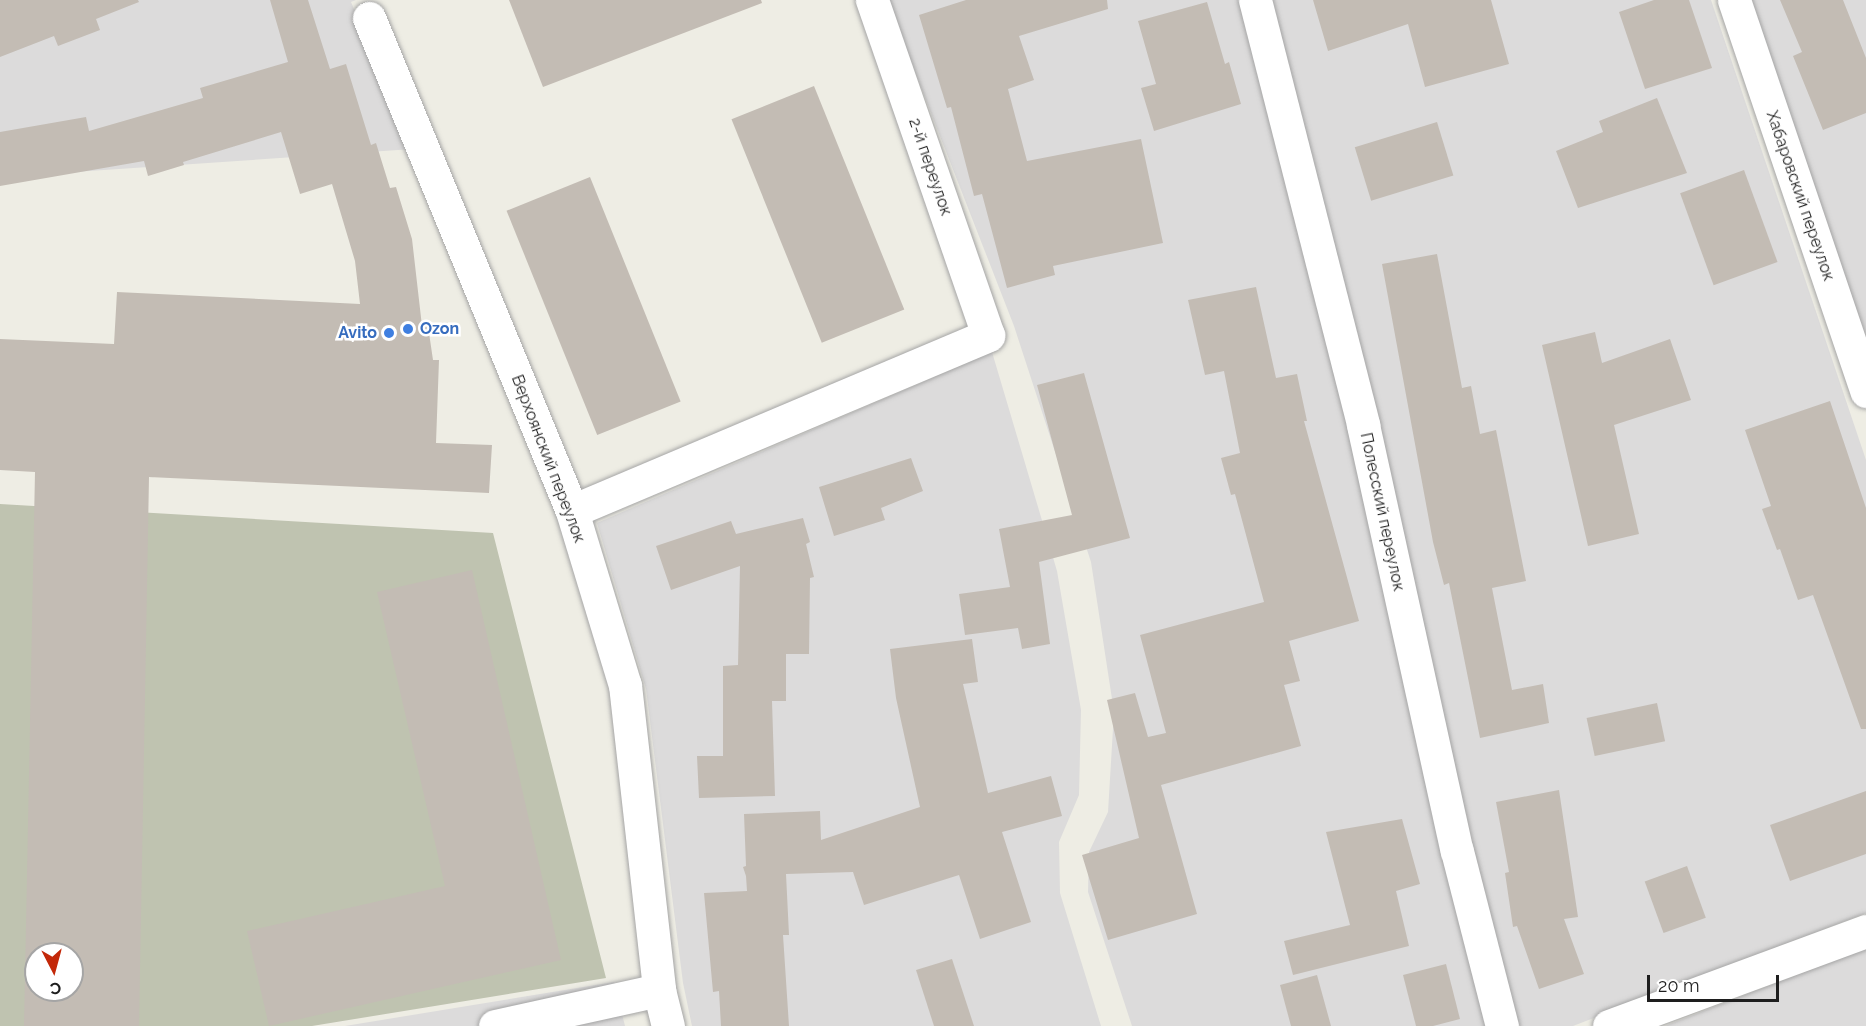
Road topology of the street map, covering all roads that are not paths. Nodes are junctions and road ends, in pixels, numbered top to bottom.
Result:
1 (872, 0) edge
2 (1255, 0) edge
3 (1734, 0) edge
4 (369, 18) dead end
5 (1866, 391) edge
6 (572, 511) junction
7 (1866, 931) edge
8 (659, 990) junction
9 (495, 1026) edge
10 (668, 1026) edge
11 (1502, 1026) edge
12 (1609, 1026) edge

1 - 6 street, 2-й переулок
2 - 11 street, Полесский переулок
3 - 5 street, Хабаровский переулок
4 - 6 street, Верхоянский переулок
6 - 8 street, Верхоянский переулок
7 - 12 street
8 - 9 street
8 - 10 street, Верхоянский переулок

